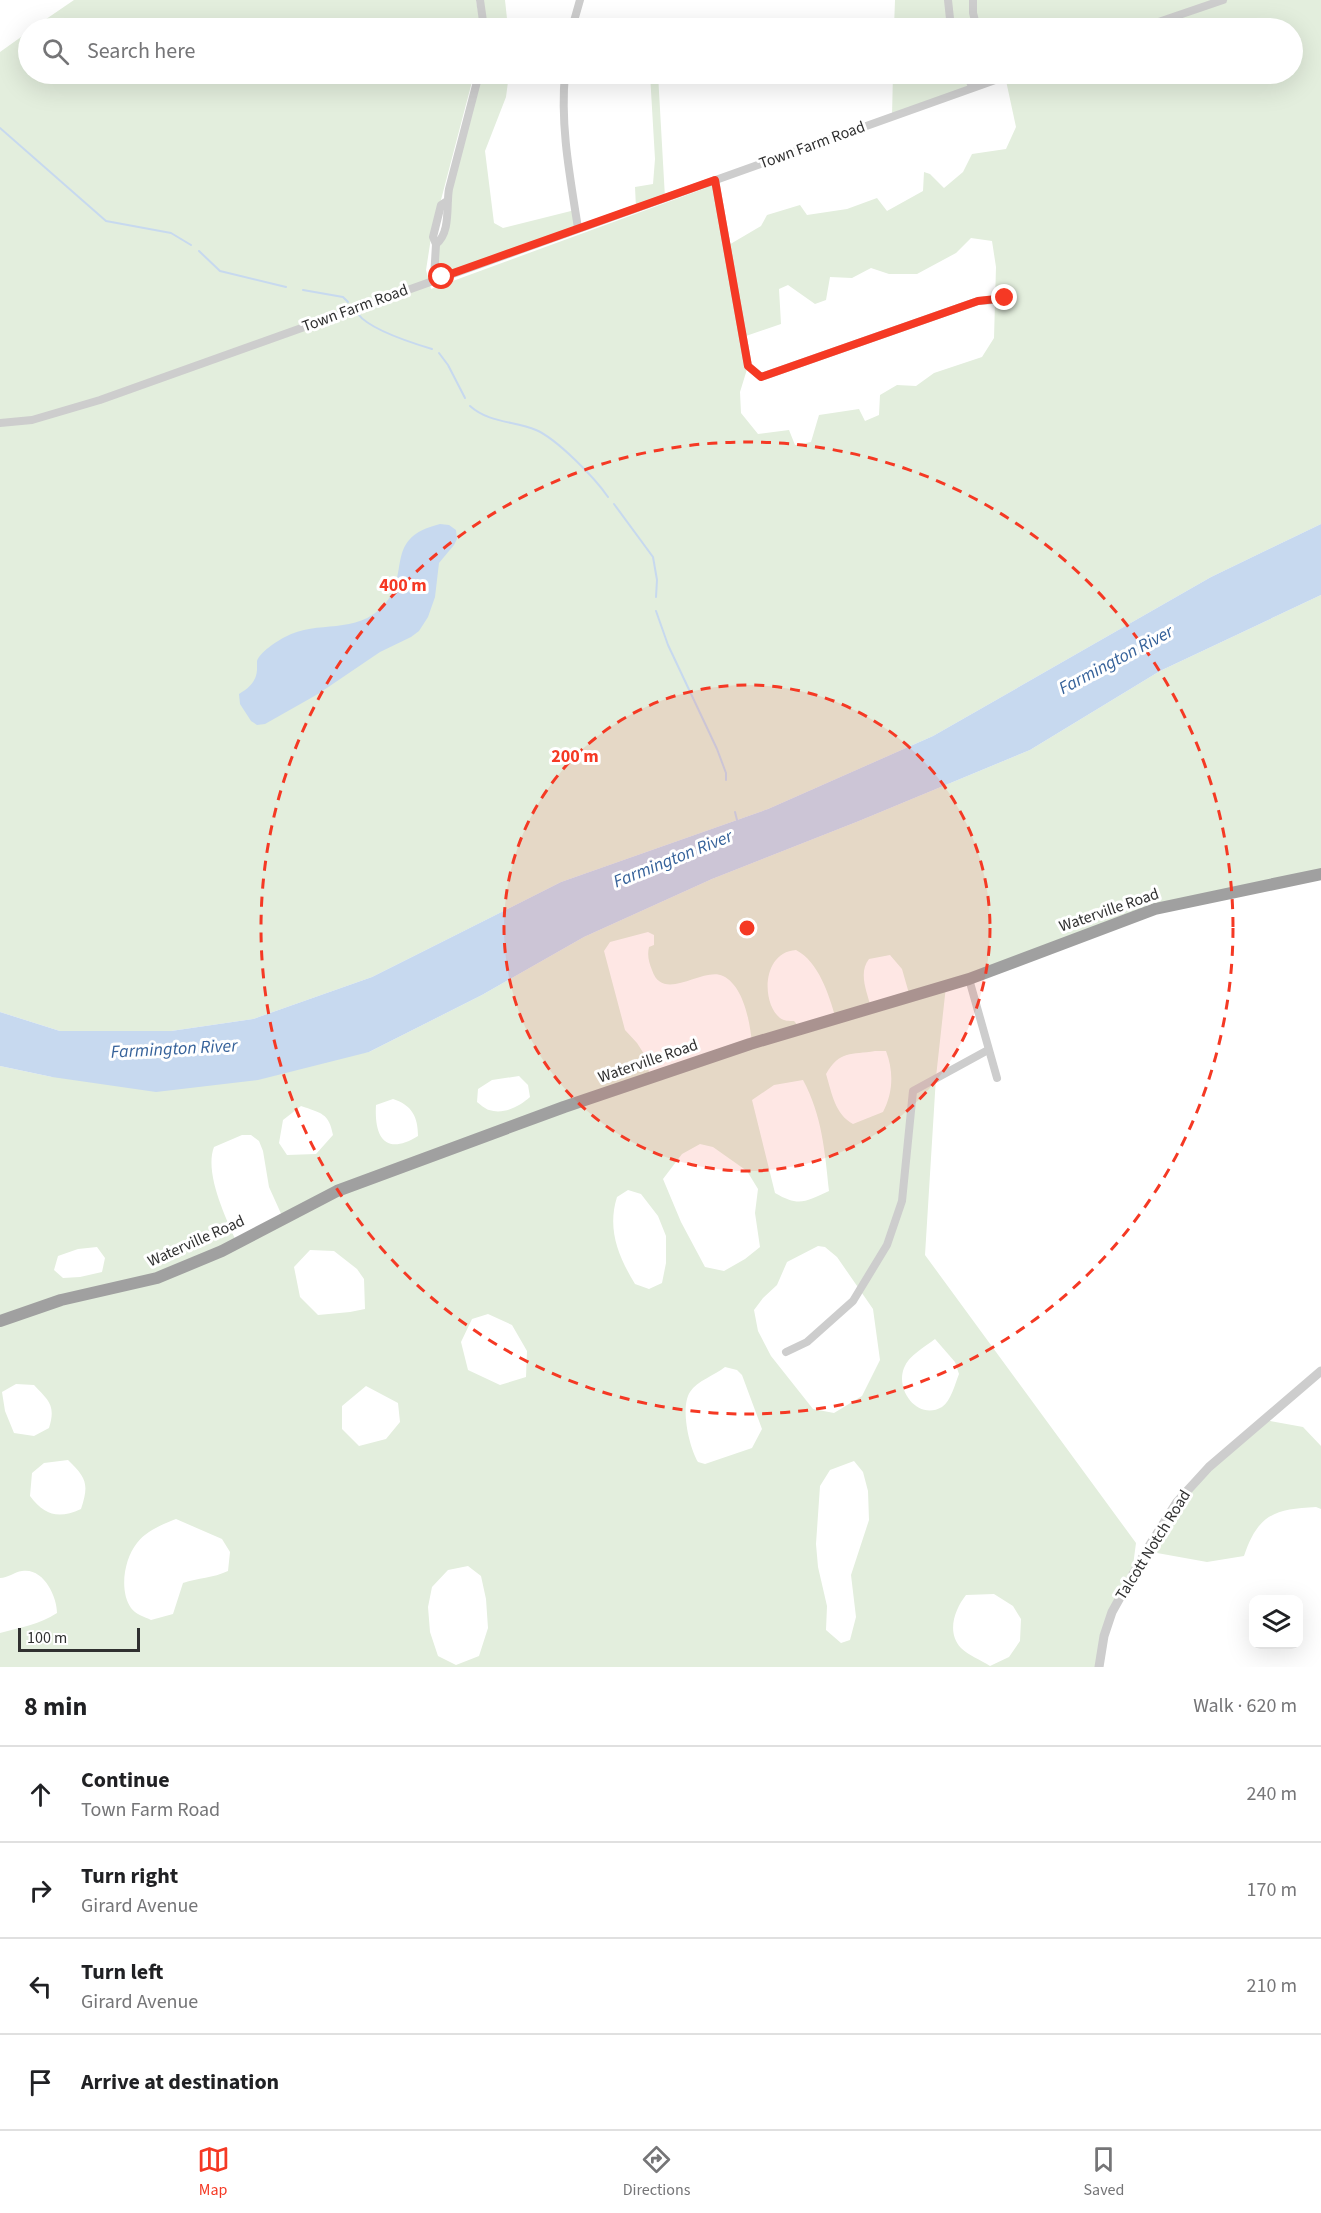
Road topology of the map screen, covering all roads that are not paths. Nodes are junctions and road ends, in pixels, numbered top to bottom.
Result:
1 (480, 0) edge
2 (580, 0) edge
3 (948, 0) edge
4 (973, 0) edge
5 (1223, 0) edge
6 (483, 18) edge
7 (575, 18) edge
8 (950, 18) edge
9 (974, 18) edge
10 (1170, 18) edge
11 (476, 84) edge
12 (564, 84) edge
13 (971, 84) edge
14 (978, 84) edge
15 (972, 87) junction
16 (715, 180) junction
17 (578, 228) junction
18 (434, 279) junction
19 (1005, 298) dead end
20 (0, 423) edge
21 (1321, 874) edge
22 (969, 979) junction
23 (988, 1050) junction
24 (997, 1078) dead end
25 (0, 1321) edge
26 (786, 1352) dead end
27 (1321, 1371) edge
28 (1099, 1667) edge

1 - 6 street
2 - 7 street
3 - 8 street
4 - 9 street
5 - 10 street
11 - 18 street
12 - 17 street
13 - 15 street
14 - 15 street, Town Farm Road
15 - 16 street, Town Farm Road
16 - 17 street, Town Farm Road
16 - 19 street
17 - 18 street, Town Farm Road
18 - 20 street, Town Farm Road
21 - 22 highway, Waterville Road
22 - 23 street
22 - 25 highway, Waterville Road
23 - 24 street
23 - 26 street
27 - 28 street, Talcott Notch Road

